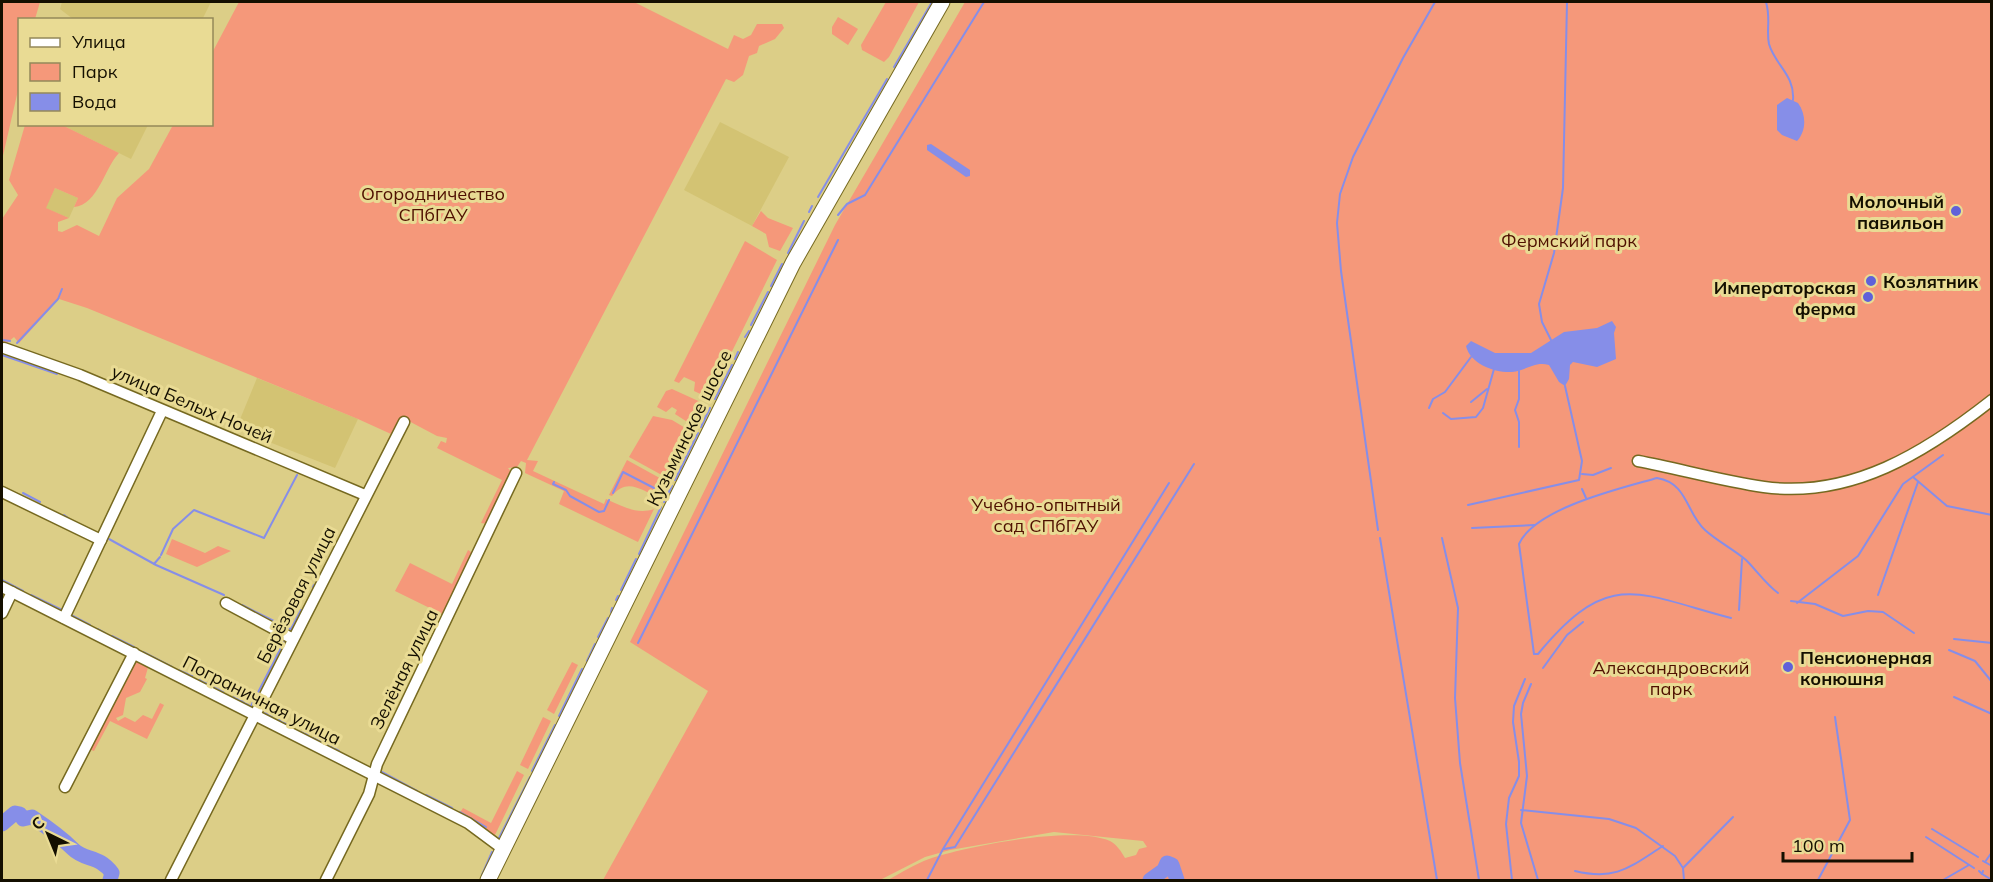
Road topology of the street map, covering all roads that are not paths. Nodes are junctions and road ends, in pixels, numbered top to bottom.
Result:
1 (942, 2) edge
2 (4, 348) dead end
3 (1992, 400) edge
4 (162, 411) junction
5 (404, 422) dead end
6 (1638, 461) dead end
7 (516, 473) dead end
8 (2, 492) edge
9 (365, 495) junction
10 (101, 540) junction
11 (7, 590) edge
12 (226, 603) dead end
13 (2, 613) edge
14 (64, 618) junction
15 (293, 639) junction
16 (134, 653) junction
17 (255, 715) junction
18 (373, 775) junction
19 (65, 787) dead end
20 (503, 849) junction
21 (171, 880) edge
22 (326, 880) edge
23 (488, 880) edge

1 - 20 main road, Кузьминское шоссе
2 - 4 street, улица Белых Ночей
3 - 6 street
4 - 9 street, улица Белых Ночей
4 - 10 street
5 - 9 street, Берёзовая улица
7 - 18 street, Зелёная улица
8 - 10 street
9 - 15 street, Берёзовая улица
10 - 14 street
11 - 13 street
11 - 14 street, Пограничная улица
12 - 15 street
14 - 16 street, Пограничная улица
15 - 17 street, Берёзовая улица
16 - 17 street, Пограничная улица
16 - 19 street
17 - 18 street, Пограничная улица
17 - 21 street, Берёзовая улица
18 - 20 street, Пограничная улица
18 - 22 street, Зелёная улица
20 - 23 main road, Кузьминское шоссе

